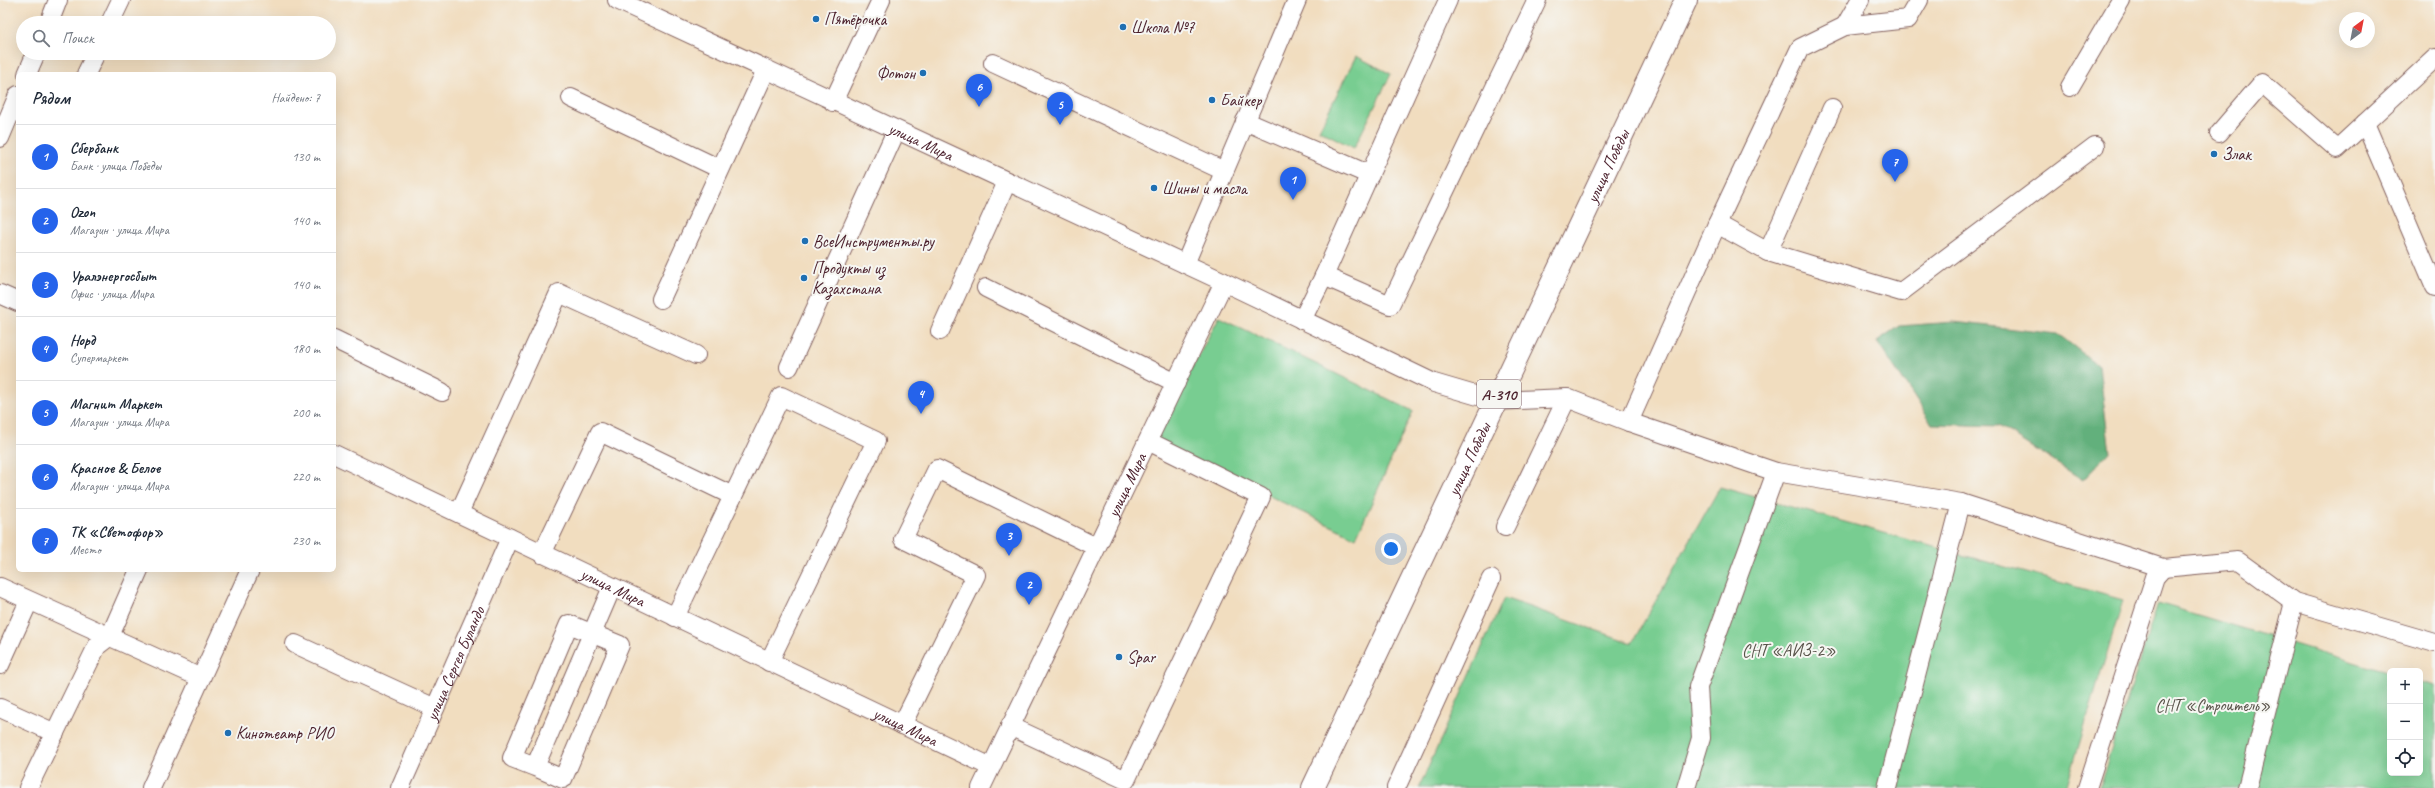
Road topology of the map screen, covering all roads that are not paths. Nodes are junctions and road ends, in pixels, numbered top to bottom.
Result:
1 (58, 0) edge
2 (121, 0) edge
3 (617, 0) edge
4 (881, 0) edge
5 (1297, 0) edge
6 (1448, 0) edge
7 (1537, 0) edge
8 (1686, 0) edge
9 (1860, 0) edge
10 (2121, 0) edge
11 (1912, 2) edge
12 (51, 16) edge
13 (113, 16) edge
14 (1845, 26) junction
15 (2435, 58) edge
16 (33, 60) edge
17 (93, 60) edge
18 (993, 63) dead end
19 (766, 70) junction
20 (28, 72) edge
21 (87, 72) edge
22 (2070, 88) dead end
23 (572, 98) dead end
24 (16, 101) edge
25 (833, 102) junction
26 (1832, 108) dead end
27 (1245, 121) junction
28 (2365, 123) junction
29 (896, 131) junction
30 (2219, 133) dead end
31 (0, 138) edge
32 (2095, 146) dead end
33 (720, 169) junction
34 (1224, 171) junction
35 (1370, 175) junction
36 (1007, 182) junction
37 (1718, 224) junction
38 (1768, 252) junction
39 (1185, 264) junction
40 (1324, 276) junction
41 (1224, 282) junction
42 (2435, 287) edge
43 (986, 288) dead end
44 (0, 294) edge
45 (661, 299) dead end
46 (16, 301) edge
47 (1302, 320) junction
48 (940, 331) dead end
49 (336, 340) edge
50 (696, 355) dead end
51 (790, 367) dead end
52 (1176, 383) junction
53 (442, 392) dead end
54 (1567, 398) junction
55 (1495, 401) junction
56 (1629, 422) junction
57 (1148, 441) junction
58 (336, 455) edge
59 (1776, 472) junction
60 (733, 496) junction
61 (1961, 503) junction
62 (459, 514) junction
63 (1505, 528) dead end
64 (510, 538) junction
65 (1096, 548) junction
66 (542, 554) junction
67 (2163, 568) junction
68 (138, 572) edge
69 (249, 572) edge
70 (1491, 579) dead end
71 (0, 587) edge
72 (612, 587) junction
73 (29, 601) junction
74 (2294, 602) junction
75 (675, 617) junction
76 (592, 634) junction
77 (110, 636) junction
78 (2435, 643) edge
79 (295, 644) dead end
80 (770, 662) junction
81 (0, 665) edge
82 (201, 678) junction
83 (0, 708) edge
84 (435, 708) junction
85 (902, 725) junction
86 (1010, 726) junction
87 (55, 732) junction
88 (991, 767) junction
89 (535, 768) junction
90 (28, 788) edge
91 (152, 788) edge
92 (400, 788) edge
93 (981, 788) edge
94 (1313, 788) edge
95 (1396, 788) edge
96 (1686, 788) edge
97 (1887, 788) edge
98 (2087, 788) edge
99 (2247, 788) edge

1 - 12 street
2 - 13 street
3 - 19 street, улица Мира
4 - 25 street
5 - 27 street
6 - 35 street
7 - 40 street
8 - 55 highway, улица Победы / А-310
9 - 14 street
10 - 22 street
11 - 14 street
14 - 37 street
15 - 28 street
16 - 20 street
17 - 21 street
18 - 34 street
19 - 25 street, улица Мира
19 - 33 street
23 - 33 street
24 - 31 street
25 - 29 street, улица Мира
26 - 38 street
27 - 34 street
27 - 35 street
28 - 30 street
28 - 42 street
29 - 36 street, улица Мира
29 - 51 street
32 - 38 street
33 - 45 street
34 - 39 street
35 - 40 street
36 - 39 street, улица Мира
36 - 48 street
37 - 38 street
37 - 56 street
39 - 41 street, улица Мира
40 - 47 street
41 - 47 street, улица Мира
41 - 52 street, улица Мира
43 - 52 street
44 - 46 street
47 - 55 street, улица Мира
49 - 53 street
50 - 62 street
52 - 57 street, улица Мира
54 - 55 street, улица Мира
54 - 56 street
54 - 63 street
55 - 94 highway, улица Победы / А-310
56 - 59 street
57 - 65 street, улица Мира
57 - 86 street
58 - 62 street, улица Мира
59 - 61 street
59 - 96 street
60 - 66 street
60 - 75 street
60 - 80 street
61 - 67 street
61 - 97 street
62 - 64 street, улица Мира
64 - 66 street, улица Мира
64 - 84 street, улица Сергея Буландо
65 - 85 street
65 - 86 street, улица Мира
66 - 72 street, улица Мира
67 - 74 street
67 - 98 street
68 - 77 street
69 - 82 street
70 - 95 street
71 - 73 street
72 - 75 street, улица Мира
72 - 76 street
73 - 77 street
73 - 81 street
74 - 78 street
74 - 99 street
75 - 80 street, улица Мира
76 - 89 street
76 - 89 street
76 - 89 street
77 - 82 street
77 - 87 street
79 - 84 street
80 - 85 street, улица Мира
82 - 91 street
83 - 87 street
84 - 92 street, улица Сергея Буландо
85 - 88 street, улица Мира
86 - 88 street, улица Мира
87 - 90 street
88 - 93 street

